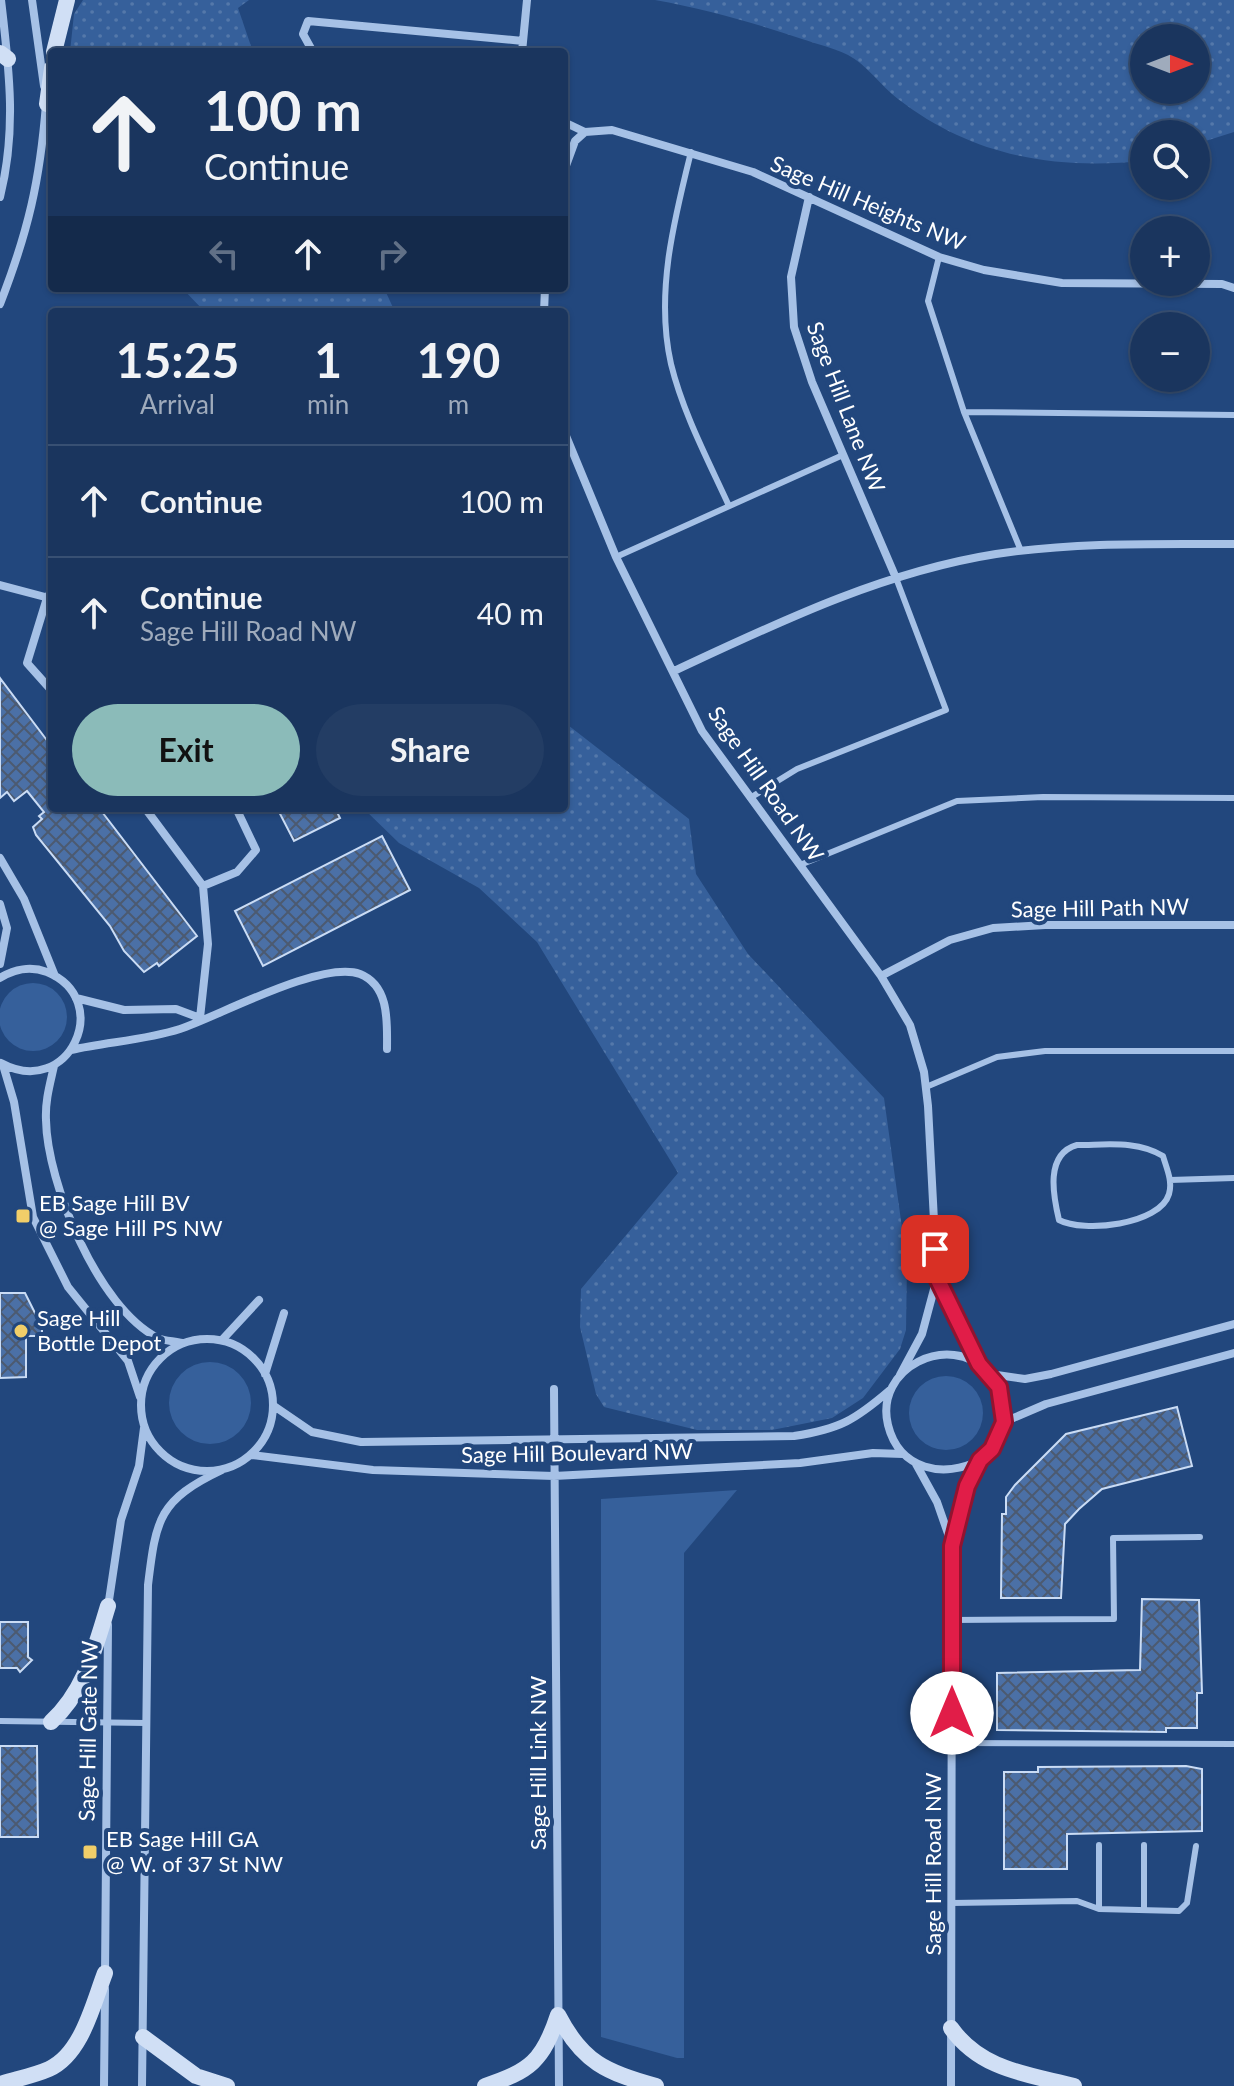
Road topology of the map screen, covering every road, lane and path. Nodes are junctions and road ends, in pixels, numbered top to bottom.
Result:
1 (1, 0) edge
2 (32, 0) edge
3 (67, 0) edge
4 (527, 0) edge
5 (523, 41) junction
6 (55, 48) edge
7 (311, 48) edge
8 (522, 48) edge
9 (4, 56) edge
10 (48, 97) edge
11 (47, 104) junction
12 (568, 124) edge
13 (585, 132) junction
14 (691, 152) junction
15 (568, 160) edge
16 (0, 197) edge
17 (809, 197) junction
18 (939, 257) junction
19 (1234, 288) edge
20 (0, 304) edge
21 (964, 412) junction
22 (1234, 415) edge
23 (568, 441) edge
24 (843, 455) junction
25 (729, 506) junction
26 (1234, 544) edge
27 (1021, 551) junction
28 (616, 557) junction
29 (896, 578) junction
30 (0, 585) edge
31 (48, 597) edge
32 (48, 604) edge
33 (674, 671) junction
34 (48, 687) edge
35 (750, 798) junction
36 (1234, 798) edge
37 (148, 812) edge
38 (238, 812) edge
39 (0, 858) edge
40 (800, 865) junction
41 (203, 886) junction
42 (0, 904) edge
43 (1234, 925) edge
44 (0, 964) edge
45 (55, 976) junction
46 (881, 976) junction
47 (0, 978) edge
48 (76, 998) junction
49 (200, 1018) junction
50 (387, 1049) dead end
51 (71, 1050) junction
52 (1234, 1051) edge
53 (1, 1064) edge
54 (54, 1066) junction
55 (926, 1087) junction
56 (1234, 1178) edge
57 (1170, 1180) junction
58 (937, 1278) junction
59 (259, 1300) dead end
60 (284, 1313) dead end
61 (1234, 1324) edge
62 (222, 1340) junction
63 (183, 1343) junction
64 (1234, 1353) edge
65 (979, 1364) junction
66 (265, 1374) junction
67 (990, 1374) junction
68 (900, 1375) junction
69 (554, 1389) dead end
70 (891, 1390) junction
71 (140, 1398) junction
72 (274, 1406) junction
73 (1004, 1422) junction
74 (144, 1428) junction
75 (554, 1440) junction
76 (903, 1454) junction
77 (252, 1455) junction
78 (980, 1460) junction
79 (916, 1464) junction
80 (222, 1470) junction
81 (554, 1476) junction
82 (1200, 1537) dead end
83 (952, 1546) junction
84 (108, 1606) junction
85 (952, 1620) junction
86 (0, 1721) edge
87 (51, 1722) junction
88 (105, 1722) junction
89 (146, 1723) junction
90 (952, 1743) junction
91 (1234, 1744) edge
92 (1099, 1845) dead end
93 (1144, 1845) dead end
94 (1196, 1846) dead end
95 (951, 1903) junction
96 (1099, 1909) junction
97 (1144, 1910) junction
98 (105, 1973) junction
99 (558, 2015) junction
100 (951, 2028) junction
101 (143, 2037) junction
102 (0, 2084) edge
103 (104, 2086) edge
104 (142, 2086) edge
105 (227, 2086) edge
106 (485, 2086) edge
107 (559, 2086) edge
108 (656, 2086) edge
109 (951, 2086) edge
110 (1074, 2086) edge

1 - 9 street
2 - 11 street
3 - 6 street
4 - 5 street
5 - 7 street
5 - 8 street
9 - 16 street
10 - 11 street
11 - 20 street
12 - 13 street
13 - 14 street, Sage Hill Heights NW
13 - 15 street
14 - 17 street, Sage Hill Heights NW
14 - 25 lane
17 - 18 street, Sage Hill Heights NW
17 - 24 street, Sage Hill Lane NW
18 - 19 street, Sage Hill Heights NW
18 - 21 lane
21 - 22 lane
21 - 27 lane
23 - 28 street
24 - 25 lane
24 - 29 street, Sage Hill Lane NW
25 - 28 lane
26 - 27 street
27 - 29 street
28 - 33 street
29 - 33 street
29 - 35 lane
30 - 31 street
32 - 34 street
33 - 35 street, Sage Hill Road NW
35 - 40 street, Sage Hill Road NW
36 - 40 lane
37 - 41 street
38 - 41 street
39 - 45 street
40 - 46 street, Sage Hill Road NW
41 - 49 street
42 - 44 street
43 - 46 street, Sage Hill Path NW
45 - 47 street
45 - 48 street
46 - 55 street, Sage Hill Road NW
48 - 49 street
48 - 51 street
49 - 50 street
49 - 51 street
51 - 54 street
52 - 55 lane
53 - 54 street
53 - 71 street
54 - 63 street
55 - 58 street, Sage Hill Road NW
56 - 57 lane
57 - 57 lane
58 - 65 street, Sage Hill Road NW
58 - 68 street, Sage Hill Road NW
59 - 62 street
60 - 66 street
61 - 67 street
62 - 63 street
62 - 66 street
63 - 71 street
64 - 73 street
65 - 67 street
65 - 68 street
66 - 72 street
67 - 73 street
68 - 70 street
69 - 75 street, Sage Hill Link NW
70 - 75 street, Sage Hill Boulevard NW
70 - 76 street
71 - 74 street
72 - 75 street, Sage Hill Boulevard NW
72 - 77 street
73 - 78 street
74 - 80 street
74 - 84 street, Sage Hill Gate NW
75 - 81 street, Sage Hill Link NW
76 - 79 street
76 - 81 street, Sage Hill Boulevard NW
77 - 80 street
77 - 81 street, Sage Hill Boulevard NW
78 - 79 street
78 - 83 street, Sage Hill Road NW
79 - 83 street, Sage Hill Road NW
80 - 89 street
81 - 99 street, Sage Hill Link NW
82 - 85 lane
83 - 85 street, Sage Hill Road NW
84 - 87 street
84 - 88 street, Sage Hill Gate NW
85 - 90 street, Sage Hill Road NW
86 - 87 lane
87 - 88 lane
88 - 89 lane
88 - 98 street, Sage Hill Gate NW
89 - 101 street
90 - 91 lane
90 - 95 street, Sage Hill Road NW
92 - 96 lane
93 - 97 lane
94 - 97 lane
95 - 96 lane
95 - 100 street, Sage Hill Road NW
96 - 97 lane
98 - 102 street
98 - 103 street, Sage Hill Gate NW
99 - 106 street
99 - 107 street, Sage Hill Link NW
99 - 108 street
100 - 109 street, Sage Hill Road NW
100 - 110 street
101 - 104 street
101 - 105 street

